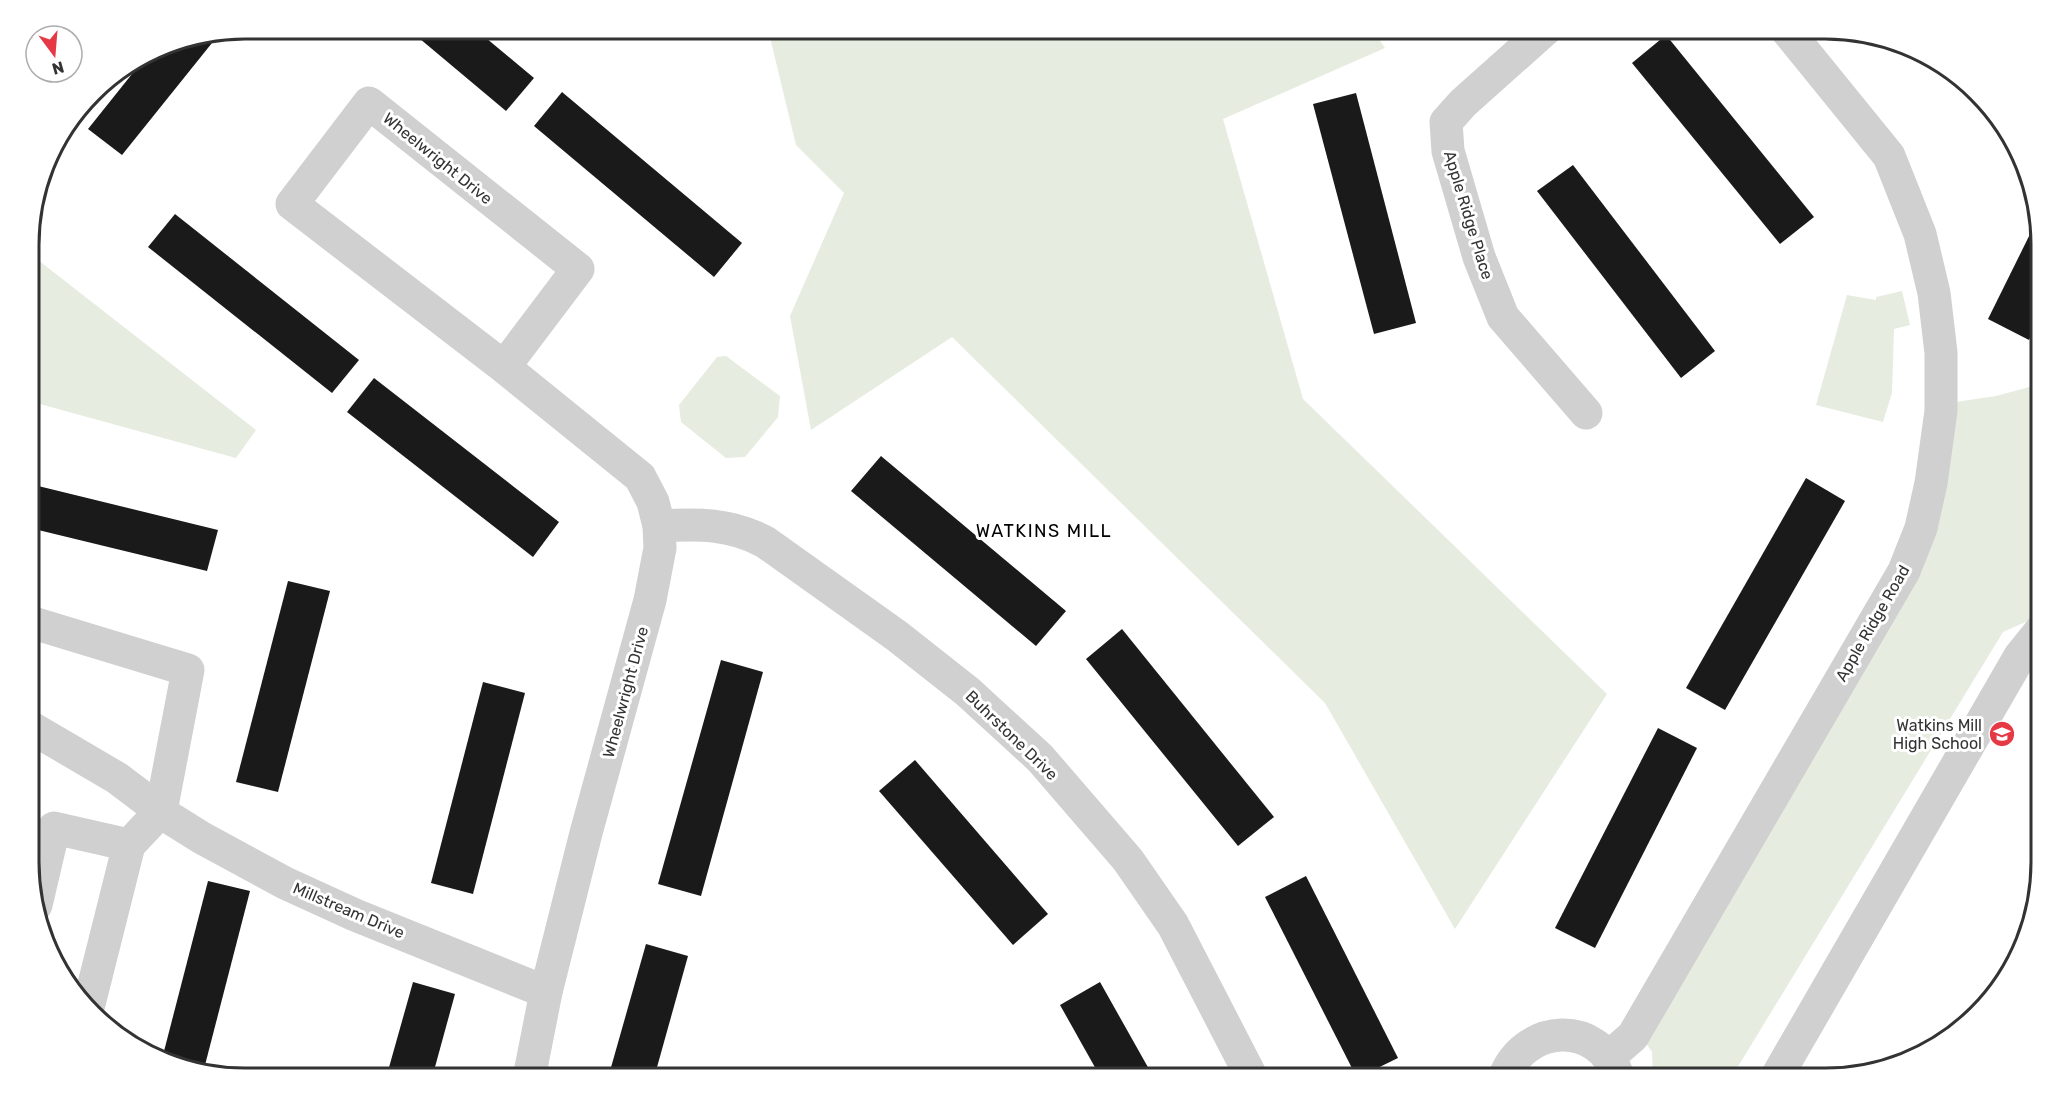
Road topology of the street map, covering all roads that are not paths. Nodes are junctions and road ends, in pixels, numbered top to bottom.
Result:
1 (1535, 39) edge
2 (1794, 39) edge
3 (504, 367) junction
4 (1586, 413) dead end
5 (659, 526) junction
6 (39, 625) edge
7 (2031, 642) edge
8 (39, 732) edge
9 (161, 811) junction
10 (129, 845) junction
11 (41, 885) edge
12 (546, 992) junction
13 (90, 998) edge
14 (531, 1068) edge
15 (1247, 1068) edge
16 (1508, 1068) edge
17 (1614, 1068) edge
18 (1782, 1068) edge

1 - 4 street, Apple Ridge Place
2 - 17 street, Apple Ridge Road
3 - 3 street, Wheelwright Drive
3 - 5 street, Wheelwright Drive
5 - 12 street, Wheelwright Drive
5 - 15 street, Buhrstone Drive
6 - 9 street
7 - 18 street
8 - 9 street, Millstream Drive
9 - 10 street
9 - 12 street, Millstream Drive
10 - 11 street
10 - 13 street
12 - 14 street, Wheelwright Drive
16 - 17 street

